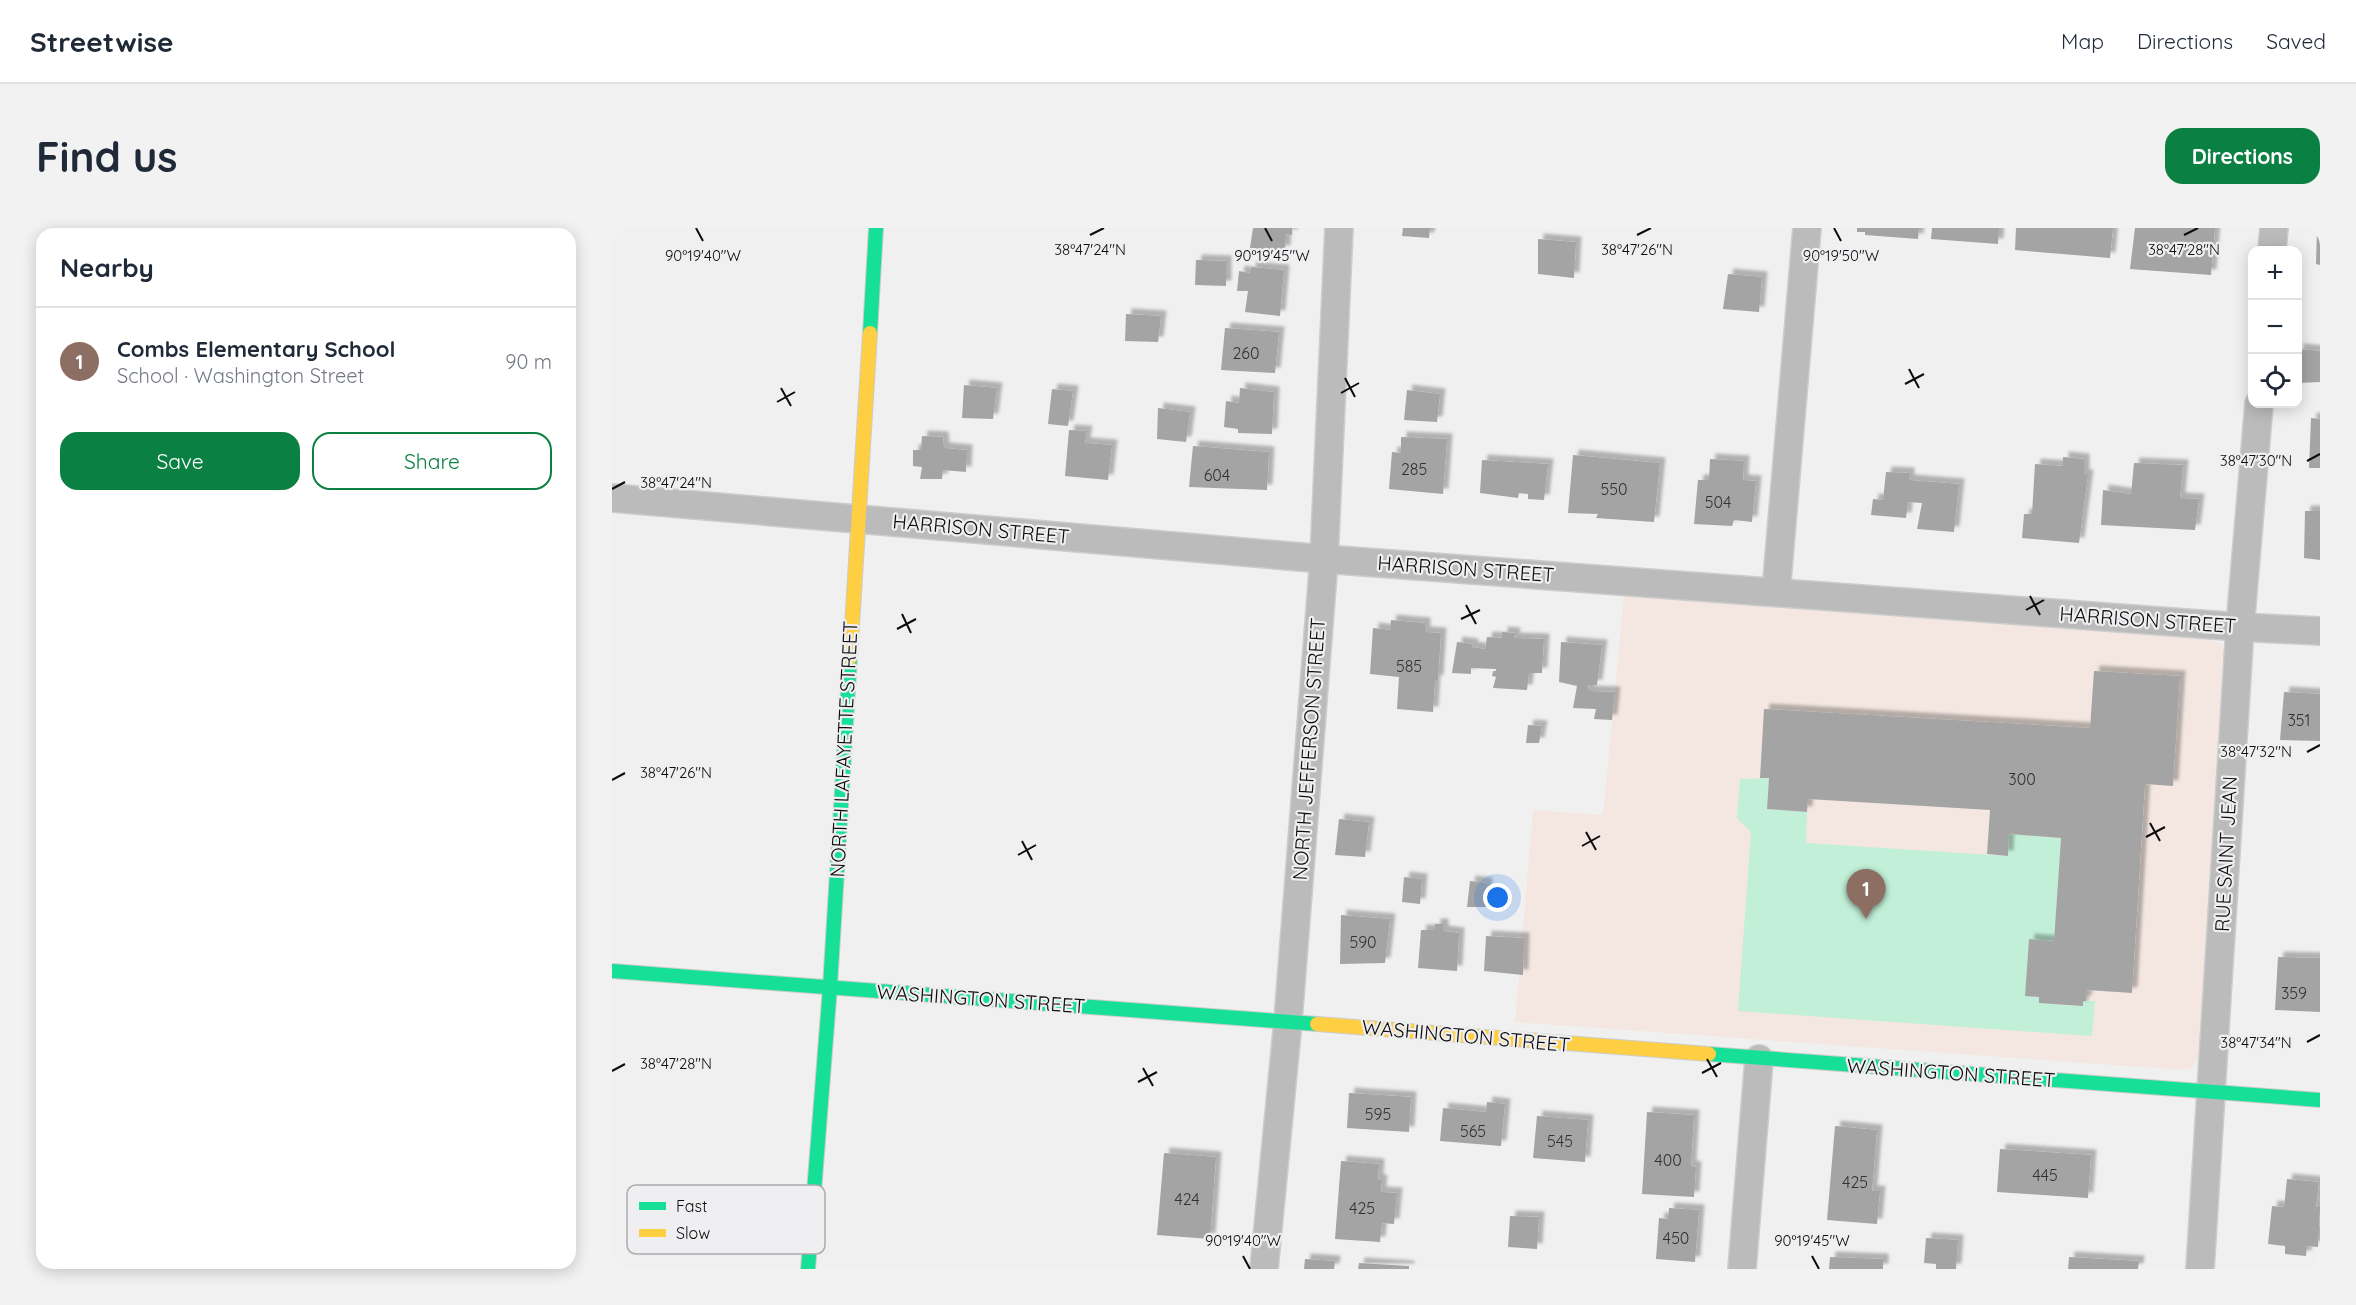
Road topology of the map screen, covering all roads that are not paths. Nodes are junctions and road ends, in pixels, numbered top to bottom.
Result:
1 (876, 228) edge
2 (1339, 228) edge
3 (1807, 228) edge
4 (2274, 228) edge
5 (2272, 246) edge
6 (2259, 408) edge
7 (612, 498) edge
8 (857, 518) junction
9 (1324, 559) junction
10 (1776, 592) junction
11 (2240, 627) junction
12 (2320, 631) edge
13 (612, 971) edge
14 (830, 987) junction
15 (1288, 1021) junction
16 (1759, 1059) junction
17 (2212, 1092) junction
18 (2320, 1100) edge
19 (815, 1185) edge
20 (809, 1254) edge
21 (808, 1269) edge
22 (1264, 1269) edge
23 (1742, 1269) edge
24 (2200, 1269) edge

1 - 8 main road, NORTH LAFAYETTE STREET
2 - 9 street, NORTH JEFFERSON STREET
3 - 10 street
4 - 5 street
6 - 11 street, RUE SAINT JEAN
7 - 8 street, HARRISON STREET
8 - 9 street, HARRISON STREET
8 - 14 main road, NORTH LAFAYETTE STREET
9 - 10 street, HARRISON STREET
9 - 15 street, NORTH JEFFERSON STREET
10 - 11 street, HARRISON STREET
11 - 12 street, HARRISON STREET
11 - 17 street, RUE SAINT JEAN
13 - 14 main road, WASHINGTON STREET
14 - 15 main road, WASHINGTON STREET
14 - 19 main road, NORTH LAFAYETTE STREET
15 - 16 main road, WASHINGTON STREET
15 - 22 street, NORTH JEFFERSON STREET
16 - 17 main road, WASHINGTON STREET
16 - 23 street
17 - 18 main road, WASHINGTON STREET
17 - 24 street, RUE SAINT JEAN
20 - 21 main road, NORTH LAFAYETTE STREET

